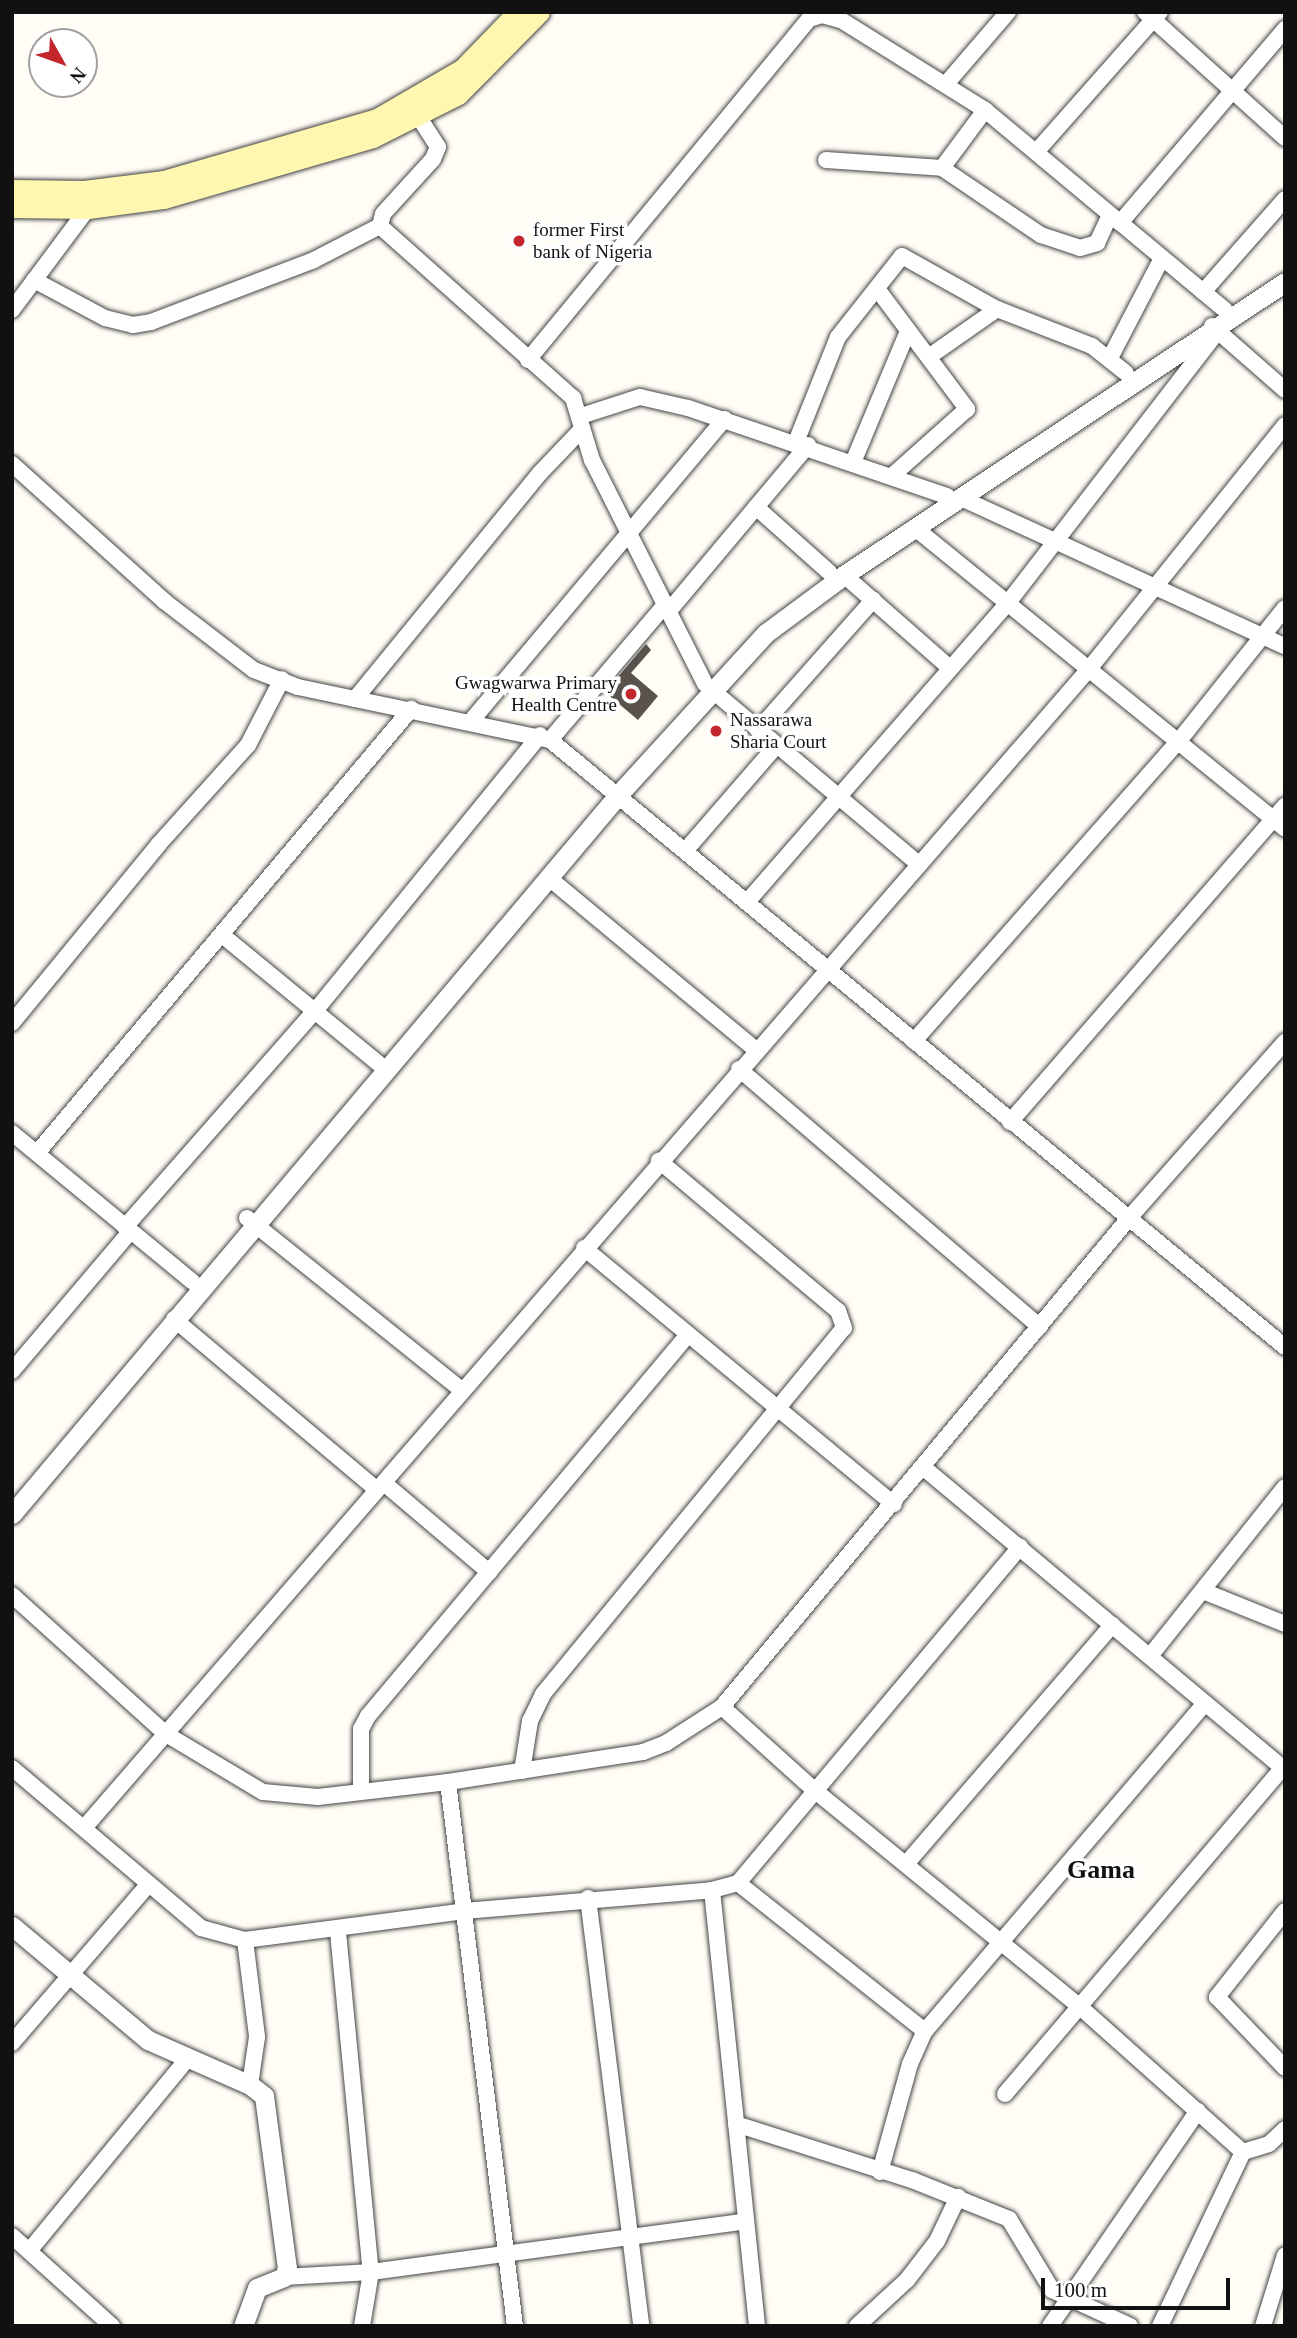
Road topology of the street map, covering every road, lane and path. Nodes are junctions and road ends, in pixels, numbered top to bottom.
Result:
1 (518, 12) edge
2 (539, 12) edge
3 (1008, 12) edge
4 (1153, 15) edge
5 (844, 16) edge
6 (1285, 29) edge
7 (946, 84) junction
8 (1233, 92) junction
9 (414, 110) junction
10 (985, 110) junction
11 (1285, 138) edge
12 (1035, 152) junction
13 (826, 160) dead end
14 (942, 168) junction
15 (12, 190) edge
16 (1285, 199) edge
17 (12, 207) edge
18 (89, 208) junction
19 (1115, 219) junction
20 (380, 226) junction
21 (1161, 260) junction
22 (1285, 269) edge
23 (34, 280) junction
24 (1285, 282) edge
25 (878, 290) junction
26 (1203, 292) junction
27 (997, 309) junction
28 (12, 310) edge
29 (1225, 310) junction
30 (1214, 327) junction
31 (908, 331) junction
32 (930, 356) junction
33 (1110, 358) junction
34 (527, 360) junction
35 (1126, 373) junction
36 (1285, 390) edge
37 (725, 419) junction
38 (582, 423) junction
39 (1285, 425) edge
40 (802, 443) junction
41 (854, 460) junction
42 (12, 464) edge
43 (893, 475) junction
44 (954, 497) junction
45 (756, 507) junction
46 (915, 528) junction
47 (627, 534) junction
48 (1055, 537) junction
49 (836, 573) junction
50 (1156, 585) junction
51 (873, 600) junction
52 (1007, 604) junction
53 (667, 608) junction
54 (1285, 608) edge
55 (1263, 636) junction
56 (1285, 646) edge
57 (950, 668) junction
58 (1089, 669) junction
59 (282, 679) junction
60 (709, 687) junction
61 (355, 699) junction
62 (411, 709) junction
63 (471, 720) junction
64 (758, 730) junction
65 (545, 738) junction
66 (1178, 742) junction
67 (776, 746) junction
68 (615, 792) junction
69 (838, 798) junction
70 (1285, 806) edge
71 (1279, 824) edge
72 (685, 851) junction
73 (917, 863) junction
74 (549, 878) junction
75 (747, 902) junction
76 (222, 935) junction
77 (827, 966) junction
78 (315, 1011) junction
79 (12, 1023) edge
80 (914, 1041) junction
81 (1285, 1042) edge
82 (755, 1049) junction
83 (379, 1064) junction
84 (739, 1069) junction
85 (1010, 1122) junction
86 (12, 1133) edge
87 (37, 1153) junction
88 (659, 1161) junction
89 (1130, 1217) junction
90 (251, 1221) junction
91 (127, 1229) junction
92 (584, 1248) junction
93 (193, 1282) junction
94 (174, 1319) junction
95 (1040, 1327) junction
96 (688, 1334) junction
97 (1285, 1347) edge
98 (12, 1371) edge
99 (462, 1390) junction
100 (779, 1409) junction
101 (924, 1468) junction
102 (1285, 1486) edge
103 (381, 1487) junction
104 (12, 1496) edge
105 (894, 1504) junction
106 (12, 1514) edge
107 (1020, 1546) junction
108 (489, 1572) junction
109 (1203, 1591) junction
110 (12, 1595) edge
111 (1285, 1624) edge
112 (1112, 1625) junction
113 (1150, 1656) junction
114 (1204, 1704) junction
115 (722, 1707) junction
116 (166, 1734) junction
117 (12, 1768) edge
118 (1283, 1769) edge
119 (522, 1771) junction
120 (449, 1782) junction
121 (813, 1789) junction
122 (361, 1790) junction
123 (84, 1828) junction
124 (906, 1864) junction
125 (738, 1883) junction
126 (148, 1885) junction
127 (712, 1890) junction
128 (588, 1898) junction
129 (464, 1911) junction
130 (1285, 1911) edge
131 (12, 1926) edge
132 (338, 1932) junction
133 (245, 1940) junction
134 (1000, 1945) junction
135 (70, 1974) junction
136 (1079, 2006) junction
137 (925, 2031) junction
138 (12, 2043) edge
139 (187, 2059) junction
140 (1284, 2064) edge
141 (250, 2085) junction
142 (1005, 2094) dead end
143 (1198, 2111) junction
144 (736, 2124) junction
145 (1285, 2129) edge
146 (1243, 2152) junction
147 (880, 2172) junction
148 (958, 2197) junction
149 (746, 2221) junction
150 (630, 2235) junction
151 (12, 2236) edge
152 (505, 2250) junction
153 (29, 2251) junction
154 (1285, 2255) edge
155 (371, 2272) junction
156 (284, 2277) junction
157 (1067, 2300) junction
158 (1127, 2325) edge
159 (112, 2326) edge
160 (243, 2326) edge
161 (362, 2326) edge
162 (515, 2326) edge
163 (641, 2326) edge
164 (757, 2326) edge
165 (857, 2326) edge
166 (1050, 2326) edge
167 (1160, 2326) edge
168 (1263, 2326) edge

1 - 9 main road
2 - 9 main road
3 - 7 street
4 - 8 street
4 - 12 street
5 - 7 street
5 - 34 street
6 - 8 street
7 - 10 street
8 - 11 street
8 - 19 street
9 - 15 main road
9 - 18 main road
9 - 20 street
10 - 12 street
10 - 14 street
12 - 19 street
13 - 14 street
14 - 19 street
16 - 26 street
17 - 18 main road
18 - 23 street
19 - 21 street
20 - 23 street
20 - 34 street
21 - 26 street
21 - 33 street
22 - 29 street
23 - 28 street
24 - 30 street
25 - 27 street
25 - 31 street
25 - 40 street
26 - 29 street
27 - 32 street
27 - 33 street
29 - 30 street
30 - 35 street
30 - 36 street
30 - 44 street
30 - 48 street
31 - 32 street
31 - 41 street
32 - 43 street
33 - 35 street
34 - 38 street
35 - 44 street
37 - 38 street
37 - 40 street
37 - 47 street
38 - 47 street
38 - 61 street
39 - 50 street
40 - 41 street
40 - 45 street
41 - 43 street
42 - 59 street
43 - 44 street
44 - 46 street
44 - 48 street
44 - 49 street
45 - 49 street
45 - 53 street
46 - 49 street
46 - 52 street
47 - 53 street
47 - 63 street
48 - 50 street
48 - 52 street
49 - 51 street
49 - 60 street
50 - 55 street
50 - 58 street
51 - 57 street
51 - 64 street
52 - 57 street
52 - 58 street
53 - 60 street
53 - 65 street
54 - 55 street
55 - 56 street
55 - 66 street
57 - 69 street
58 - 66 street
58 - 73 street
59 - 61 street
59 - 79 street
60 - 64 street
60 - 68 street
61 - 62 street
62 - 63 street
62 - 76 street
63 - 65 street
64 - 67 street
65 - 68 street
65 - 78 street
66 - 71 street
66 - 80 street
67 - 69 street
67 - 72 street
68 - 72 street
68 - 74 street
68 - 83 street
69 - 73 street
69 - 75 street
70 - 71 street
71 - 85 street
72 - 75 street
73 - 77 street
74 - 82 street
74 - 90 street
75 - 77 street
76 - 78 street
76 - 87 street
77 - 80 street
77 - 82 street
78 - 83 street
78 - 91 street
80 - 85 street
81 - 89 street
82 - 84 street
83 - 90 street
84 - 88 street
84 - 95 street
85 - 89 street
86 - 87 street
87 - 91 street
88 - 92 street
88 - 100 street
89 - 95 street
89 - 97 street
90 - 93 street
90 - 94 street
90 - 99 street
91 - 93 street
91 - 98 street
92 - 96 street
92 - 99 street
93 - 104 street
94 - 103 street
94 - 106 street
95 - 101 street
96 - 100 street
96 - 108 street
99 - 103 street
100 - 105 street
100 - 119 street
101 - 105 street
101 - 107 street
102 - 109 street
103 - 108 street
103 - 116 street
105 - 115 street
107 - 112 street
107 - 121 street
108 - 122 street
109 - 111 street
109 - 113 street
110 - 116 street
112 - 113 street
112 - 124 street
113 - 114 street
114 - 118 street
114 - 134 street
115 - 119 street
115 - 121 street
116 - 122 street
116 - 123 street
117 - 123 street
118 - 136 street
119 - 120 street
120 - 122 street
120 - 129 street
121 - 124 street
121 - 125 street
123 - 126 street
124 - 134 street
125 - 127 street
125 - 137 street
126 - 133 street
126 - 135 street
127 - 128 street
127 - 144 street
128 - 129 street
128 - 150 street
129 - 132 street
129 - 152 street
130 - 140 street
131 - 135 street
132 - 133 street
132 - 155 street
133 - 141 street
134 - 136 street
134 - 137 street
135 - 138 street
135 - 139 street
136 - 142 street
136 - 143 street
137 - 147 street
139 - 141 street
139 - 153 street
141 - 156 street
143 - 146 street
143 - 157 street
144 - 147 street
144 - 149 street
145 - 146 street
146 - 167 street
147 - 148 street
148 - 157 street
148 - 165 street
149 - 150 street
149 - 164 street
150 - 152 street
150 - 163 street
151 - 153 street
152 - 155 street
152 - 162 street
153 - 159 street
154 - 168 street
155 - 156 street
155 - 161 street
156 - 160 street
157 - 158 street
157 - 166 street

